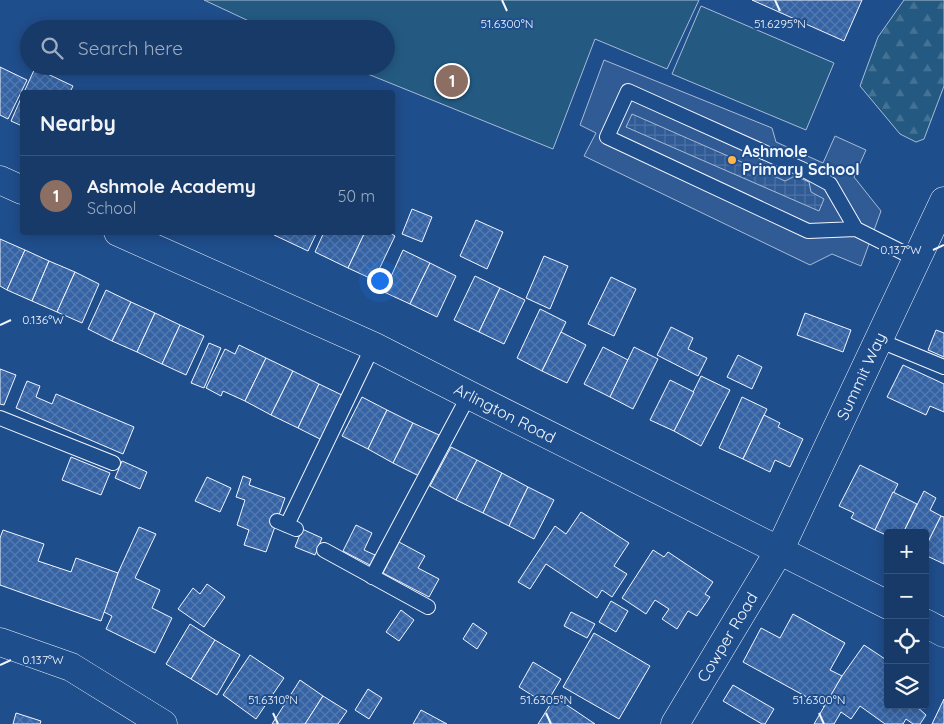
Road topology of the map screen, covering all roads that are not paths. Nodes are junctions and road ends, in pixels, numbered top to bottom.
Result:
1 (0, 180) edge
2 (20, 189) edge
3 (944, 201) edge
4 (856, 229) junction
5 (125, 235) edge
6 (916, 259) junction
7 (878, 340) junction
8 (373, 346) junction
9 (944, 367) edge
10 (469, 395) junction
11 (0, 418) edge
12 (113, 463) dead end
13 (286, 525) dead end
14 (324, 550) dead end
15 (779, 551) junction
16 (372, 577) junction
17 (884, 603) edge
18 (428, 607) dead end
19 (929, 625) edge
20 (944, 633) edge
21 (0, 642) edge
22 (163, 724) edge
23 (675, 724) edge

1 - 2 street
3 - 6 street, Summit Way
4 - 4 lane
4 - 6 lane
5 - 8 street, Arlington Road
6 - 7 street, Summit Way
7 - 9 lane
7 - 15 street, Summit Way
8 - 10 street, Arlington Road
8 - 13 lane
10 - 15 street, Arlington Road
10 - 16 lane
11 - 12 lane
14 - 16 lane
15 - 17 street, Arlington Road
15 - 23 street, Cowper Road
16 - 18 lane
19 - 20 street
21 - 22 street

